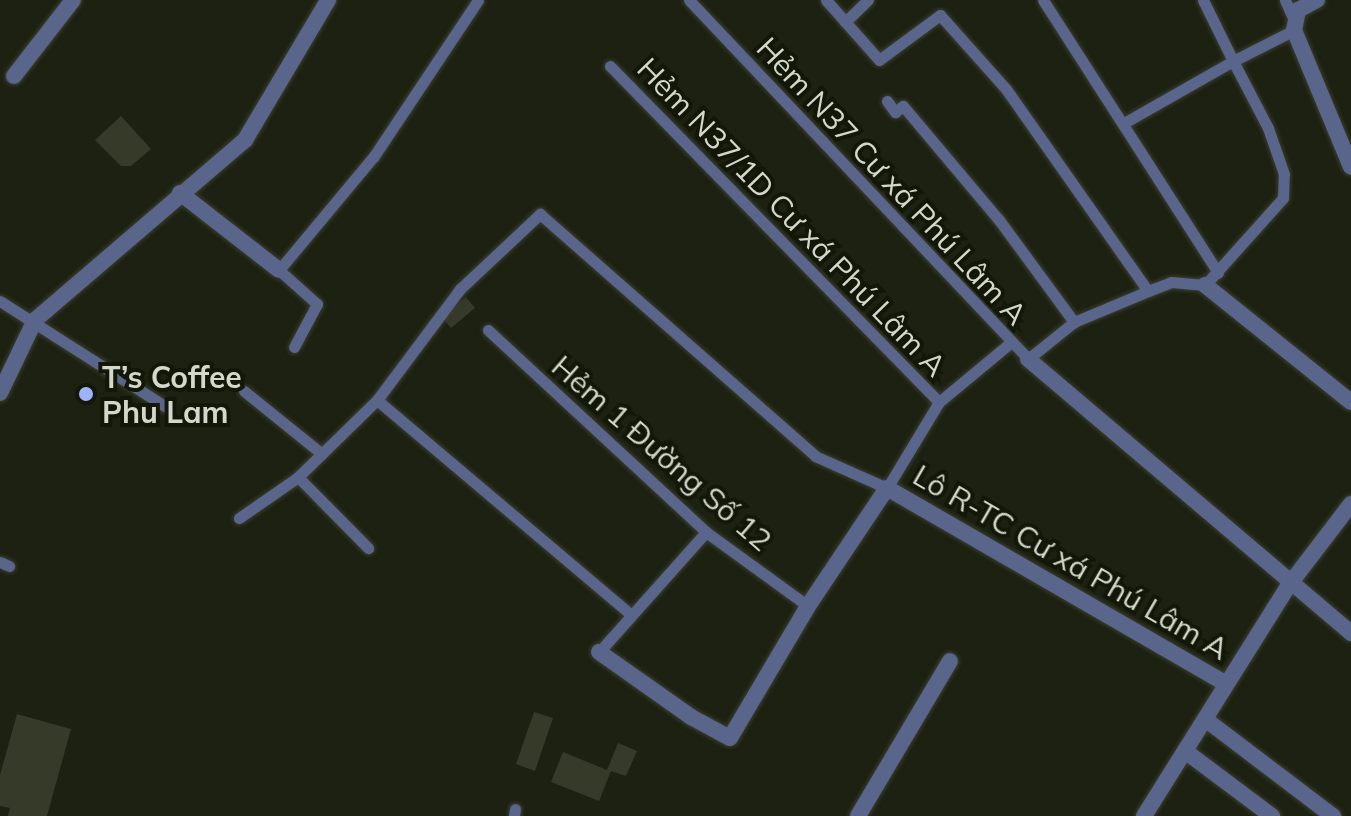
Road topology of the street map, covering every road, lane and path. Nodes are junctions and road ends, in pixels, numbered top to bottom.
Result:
1 (73, 0) edge
2 (328, 0) edge
3 (478, 0) edge
4 (689, 0) edge
5 (826, 0) edge
6 (868, 0) edge
7 (1043, 0) edge
8 (1203, 0) edge
9 (1285, 0) edge
10 (1317, 0) edge
11 (845, 22) junction
12 (1294, 25) junction
13 (1233, 61) junction
14 (610, 66) dead end
15 (14, 76) dead end
16 (887, 101) dead end
17 (1124, 123) junction
18 (1351, 167) edge
19 (180, 193) junction
20 (279, 270) junction
21 (1218, 273) junction
22 (1205, 285) junction
23 (1148, 291) junction
24 (0, 301) edge
25 (35, 320) junction
26 (1074, 322) junction
27 (488, 330) dead end
28 (1010, 343) junction
29 (294, 347) dead end
30 (1028, 359) junction
31 (244, 391) dead end
32 (0, 393) edge
33 (377, 400) junction
34 (939, 402) junction
35 (1351, 402) edge
36 (165, 406) dead end
37 (322, 454) junction
38 (298, 477) junction
39 (887, 488) junction
40 (1351, 504) edge
41 (239, 518) dead end
42 (706, 532) junction
43 (368, 548) dead end
44 (1289, 585) junction
45 (808, 606) junction
46 (630, 614) junction
47 (1351, 633) edge
48 (599, 652) joint
49 (950, 661) dead end
50 (1227, 684) junction
51 (1205, 719) junction
52 (1185, 751) junction
53 (858, 816) edge
54 (1144, 816) edge
55 (1272, 816) edge
56 (1333, 816) edge

1 - 15 street
2 - 19 street
3 - 20 lane
4 - 28 lane, Hẻm N37 Cư xá Phú Lâm A
5 - 11 lane
6 - 11 lane
7 - 17 lane
8 - 13 lane
9 - 12 lane
10 - 12 street
11 - 23 lane
12 - 13 lane
12 - 18 street
13 - 17 lane
13 - 21 lane
14 - 34 lane, Hẻm N37/1D Cư xá Phú Lâm A
16 - 26 lane
17 - 21 lane
19 - 20 street
19 - 25 street
20 - 29 lane
21 - 22 lane
22 - 23 lane
22 - 35 street
23 - 26 lane
24 - 25 lane
25 - 32 street
25 - 36 lane
26 - 30 lane
27 - 42 lane, Hẻm 1 Đường Số 12
28 - 30 lane, Hẻm N37 Cư xá Phú Lâm A
28 - 34 lane
30 - 44 street
31 - 37 lane
33 - 37 lane
33 - 39 lane
33 - 46 lane
34 - 39 lane
37 - 38 lane
38 - 41 lane
38 - 43 lane
39 - 45 street
39 - 50 street, Lô R-TC Cư xá Phú Lâm A
40 - 44 street
42 - 45 lane, Hẻm 1 Đường Số 12
42 - 46 lane
44 - 47 street
44 - 50 street
45 - 48 street
46 - 48 lane
49 - 53 street
50 - 51 street
51 - 52 street
51 - 56 street
52 - 54 street
52 - 55 street

